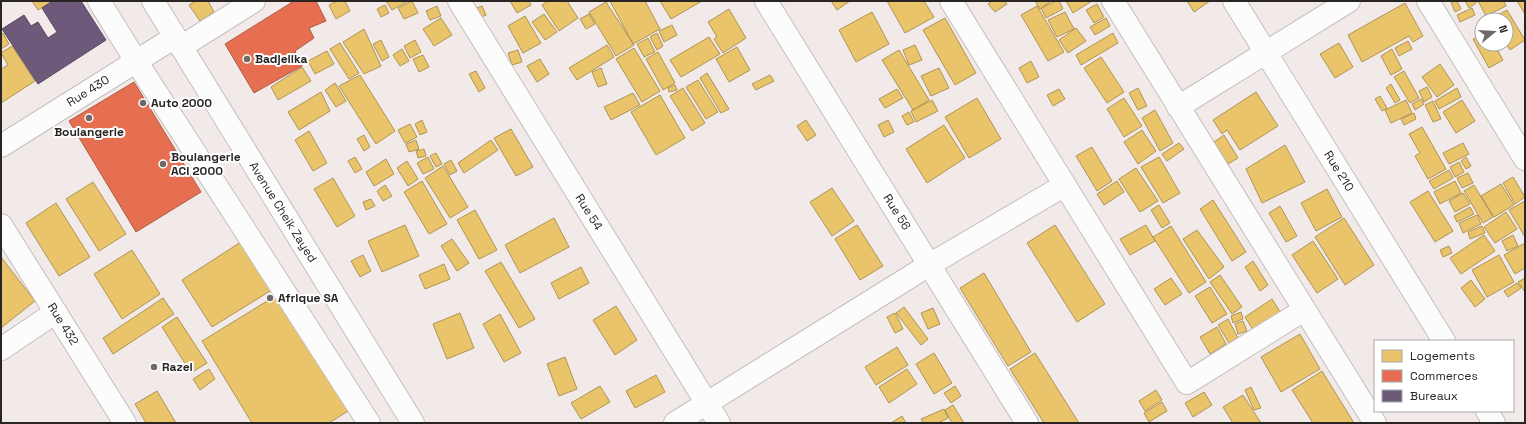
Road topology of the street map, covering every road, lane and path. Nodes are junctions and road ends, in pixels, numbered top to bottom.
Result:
1 (99, 1) edge
2 (153, 1) edge
3 (254, 1) edge
4 (459, 1) edge
5 (766, 1) edge
6 (951, 1) edge
7 (1113, 1) edge
8 (1234, 1) edge
9 (1349, 1) edge
10 (1428, 1) edge
11 (178, 42) junction
12 (1266, 53) junction
13 (136, 61) junction
14 (1178, 107) junction
15 (1, 146) edge
16 (1525, 159) edge
17 (1065, 185) junction
18 (1, 225) edge
19 (929, 264) junction
20 (1304, 310) junction
21 (56, 312) junction
22 (1443, 340) edge
23 (1, 348) edge
24 (707, 403) junction
25 (1488, 412) edge
26 (125, 423) edge
27 (369, 423) edge
28 (413, 423) edge
29 (674, 423) edge
30 (719, 423) edge
31 (1027, 423) edge
32 (1375, 423) edge
33 (1494, 423) edge

1 - 13 street
2 - 11 street, Avenue Cheik Zayed
3 - 11 street, Rue 430
4 - 24 street, Rue 54
5 - 19 street, Rue 56
6 - 17 street
7 - 14 street
8 - 12 street, Rue 210
9 - 12 street
10 - 16 street
11 - 13 street, Rue 430
11 - 28 street, Avenue Cheik Zayed
12 - 14 street
12 - 22 street, Rue 210
13 - 15 street, Rue 430
13 - 27 street
14 - 20 street
17 - 19 street
17 - 20 street
18 - 21 street, Rue 432
19 - 24 street
19 - 31 street, Rue 56
20 - 32 street
21 - 23 street
21 - 26 street, Rue 432
24 - 29 street
24 - 30 street, Rue 54
25 - 33 street

